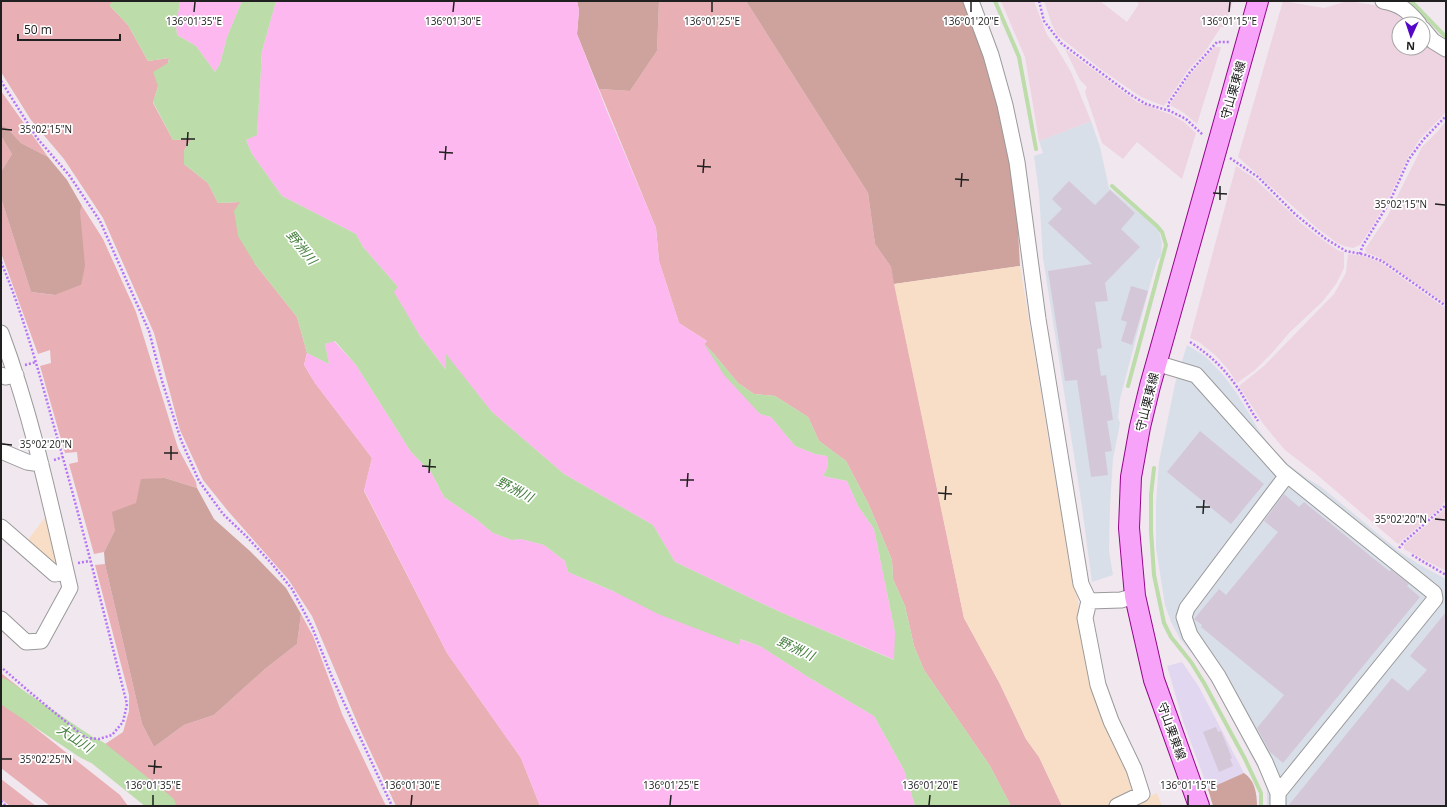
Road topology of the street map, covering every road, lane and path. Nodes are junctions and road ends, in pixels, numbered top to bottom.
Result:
1 (971, 1) edge
2 (1039, 1) edge
3 (1258, 1) edge
4 (1383, 1) edge
5 (1412, 16) edge
6 (1431, 38) edge
7 (1246, 45) junction
8 (1446, 49) edge
9 (1, 81) edge
10 (1169, 111) junction
11 (1446, 116) edge
12 (1216, 149) junction
13 (1360, 254) junction
14 (1446, 306) edge
15 (1, 333) edge
16 (1190, 342) dead end
17 (1156, 363) junction
18 (8, 375) edge
19 (1260, 425) dead end
20 (1, 451) edge
21 (41, 464) junction
22 (1287, 475) junction
23 (1446, 504) edge
24 (1, 527) edge
25 (1393, 543) dead end
26 (1399, 548) junction
27 (66, 572) junction
28 (1446, 575) edge
29 (1135, 596) junction
30 (1089, 601) junction
31 (1, 619) edge
32 (1, 667) edge
33 (32, 694) dead end
34 (1278, 800) edge
35 (1, 801) edge
36 (6, 806) edge
37 (392, 806) edge
38 (1117, 806) edge
39 (1199, 806) edge

1 - 30 street
2 - 10 path
3 - 7 main road, 守山栗東線
4 - 5 street
6 - 8 street
7 - 10 path
7 - 12 main road, 守山栗東線
9 - 37 path
10 - 12 path
11 - 13 path
12 - 13 path
12 - 17 main road, 守山栗東線
13 - 14 path
15 - 18 street
16 - 19 path
17 - 22 street
17 - 29 main road, 守山栗東線
18 - 21 street
20 - 21 street
21 - 27 street
22 - 34 street
22 - 34 street
23 - 26 path
24 - 27 street
25 - 26 path
26 - 28 path
27 - 31 street
29 - 30 street
29 - 39 main road, 守山栗東線
30 - 38 street
32 - 33 path
35 - 36 path

